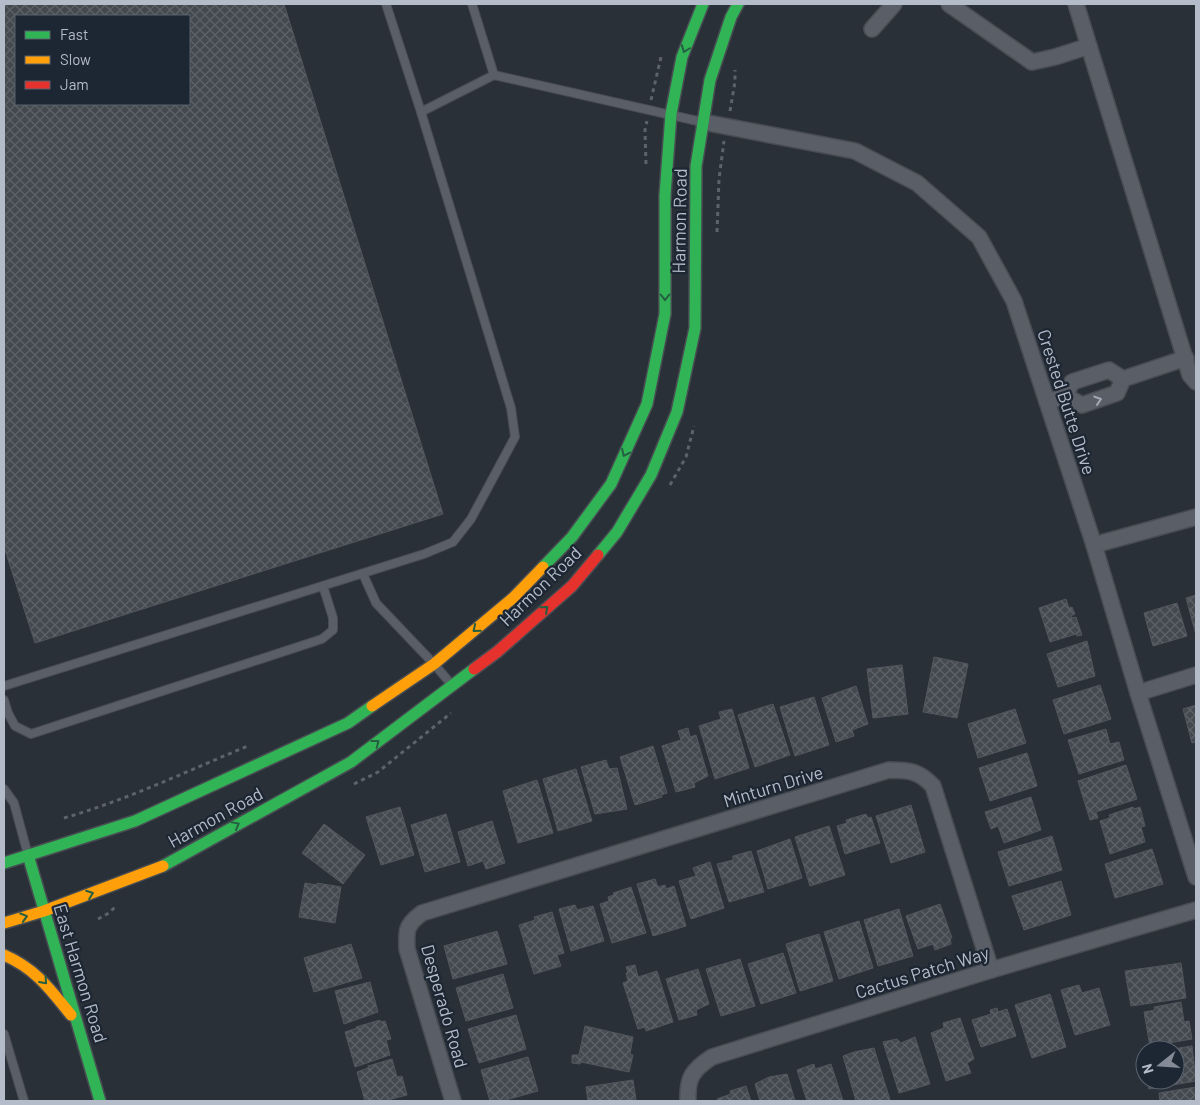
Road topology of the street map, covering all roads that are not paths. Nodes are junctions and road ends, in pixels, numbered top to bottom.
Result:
1 (386, 4) edge
2 (472, 4) edge
3 (703, 4) edge
4 (738, 4) edge
5 (894, 4) edge
6 (949, 4) edge
7 (1076, 4) edge
8 (872, 29) dead end
9 (1089, 46) junction
10 (494, 75) junction
11 (421, 112) junction
12 (671, 114) junction
13 (703, 122) junction
14 (1186, 358) junction
15 (1123, 379) junction
16 (1196, 382) edge
17 (1065, 396) junction
18 (1047, 402) junction
19 (1196, 517) edge
20 (1094, 546) junction
21 (362, 574) junction
22 (322, 586) junction
23 (434, 664) junction
24 (1196, 675) edge
25 (4, 686) edge
26 (452, 686) junction
27 (1138, 693) junction
28 (4, 700) edge
29 (4, 789) edge
30 (28, 855) junction
31 (4, 863) edge
32 (1196, 876) edge
33 (437, 908) joint
34 (1196, 910) edge
35 (44, 911) junction
36 (4, 923) edge
37 (4, 955) edge
38 (990, 970) junction
39 (79, 1025) junction
40 (4, 1034) edge
41 (6, 1052) edge
42 (24, 1101) edge
43 (100, 1101) edge
44 (453, 1101) edge
45 (688, 1101) edge

1 - 11 lane
2 - 10 lane
3 -> 12 street, Harmon Road
4 - 13 street, Harmon Road
5 - 8 street
6 - 9 street
7 - 9 street
9 - 14 street
10 - 11 lane
10 - 12 lane
11 - 21 lane
12 - 13 lane
12 -> 23 street, Harmon Road
13 - 18 street, Crested Butte Drive
26 -> 13 street, Harmon Road
14 - 15 street
14 - 16 street
15 - 17 street
17 -> 15 street
17 - 18 street
18 - 20 street, Crested Butte Drive
19 - 20 street
20 - 27 street, Crested Butte Drive
21 - 22 lane
21 - 23 lane
22 - 25 lane
22 - 28 lane
23 - 26 lane
23 - 30 street, Harmon Road
24 - 27 street
35 -> 26 street, Harmon Road
27 - 32 street, Crested Butte Drive
29 - 30 lane
30 - 31 street, Harmon Road
30 - 35 street, East Harmon Road
33 - 38 street, Minturn Drive
33 - 44 street, Desperado Road
34 - 38 street, Cactus Patch Way
36 -> 35 street, Harmon Road
35 - 39 street, East Harmon Road
37 -> 39 street
38 - 45 street, Cactus Patch Way
39 - 43 street, East Harmon Road
40 - 41 lane
41 - 42 lane

